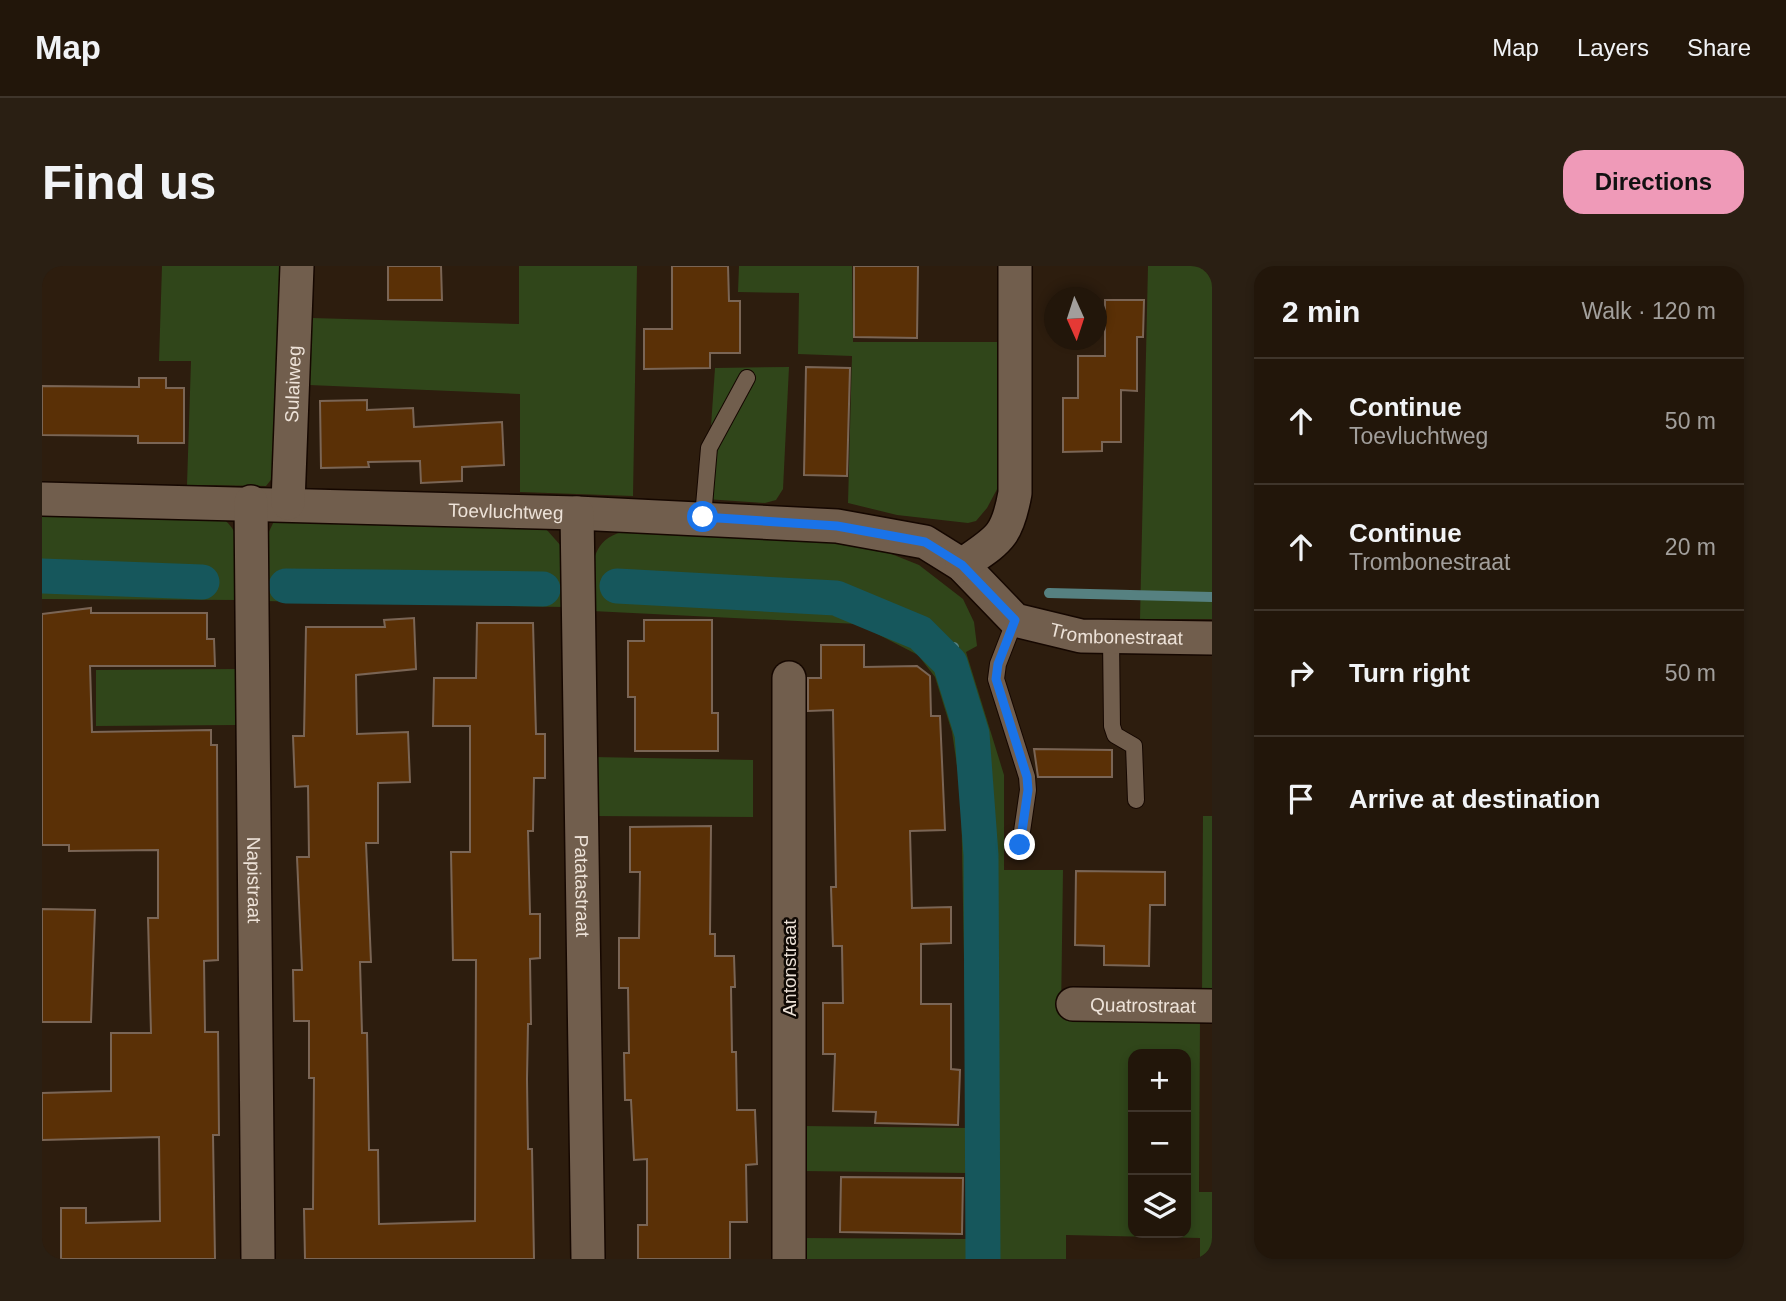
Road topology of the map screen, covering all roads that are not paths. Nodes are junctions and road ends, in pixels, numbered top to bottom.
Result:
1 (297, 266) edge
2 (1015, 266) edge
3 (747, 378) dead end
4 (42, 499) edge
5 (251, 502) junction
6 (288, 503) junction
7 (577, 513) junction
8 (703, 517) junction
9 (962, 565) junction
10 (1015, 620) junction
11 (1111, 638) junction
12 (1212, 638) edge
13 (789, 678) dead end
14 (1136, 800) dead end
15 (1020, 845) dead end
16 (1073, 1004) dead end
17 (1212, 1006) edge
18 (258, 1259) edge
19 (588, 1259) edge
20 (789, 1259) edge

1 - 6 street, Sulaiweg
2 - 9 street
3 - 8 lane
4 - 5 street, Toevluchtweg
5 - 6 street, Toevluchtweg
5 - 18 street, Napistraat
6 - 7 street, Toevluchtweg
7 - 8 street, Toevluchtweg
7 - 19 street, Patatastraat
8 - 9 street, Toevluchtweg
9 - 10 street
10 - 11 street, Trombonestraat
10 - 15 lane
11 - 12 street, Trombonestraat
11 - 14 lane
13 - 20 street, Antonstraat
16 - 17 street, Quatrostraat

